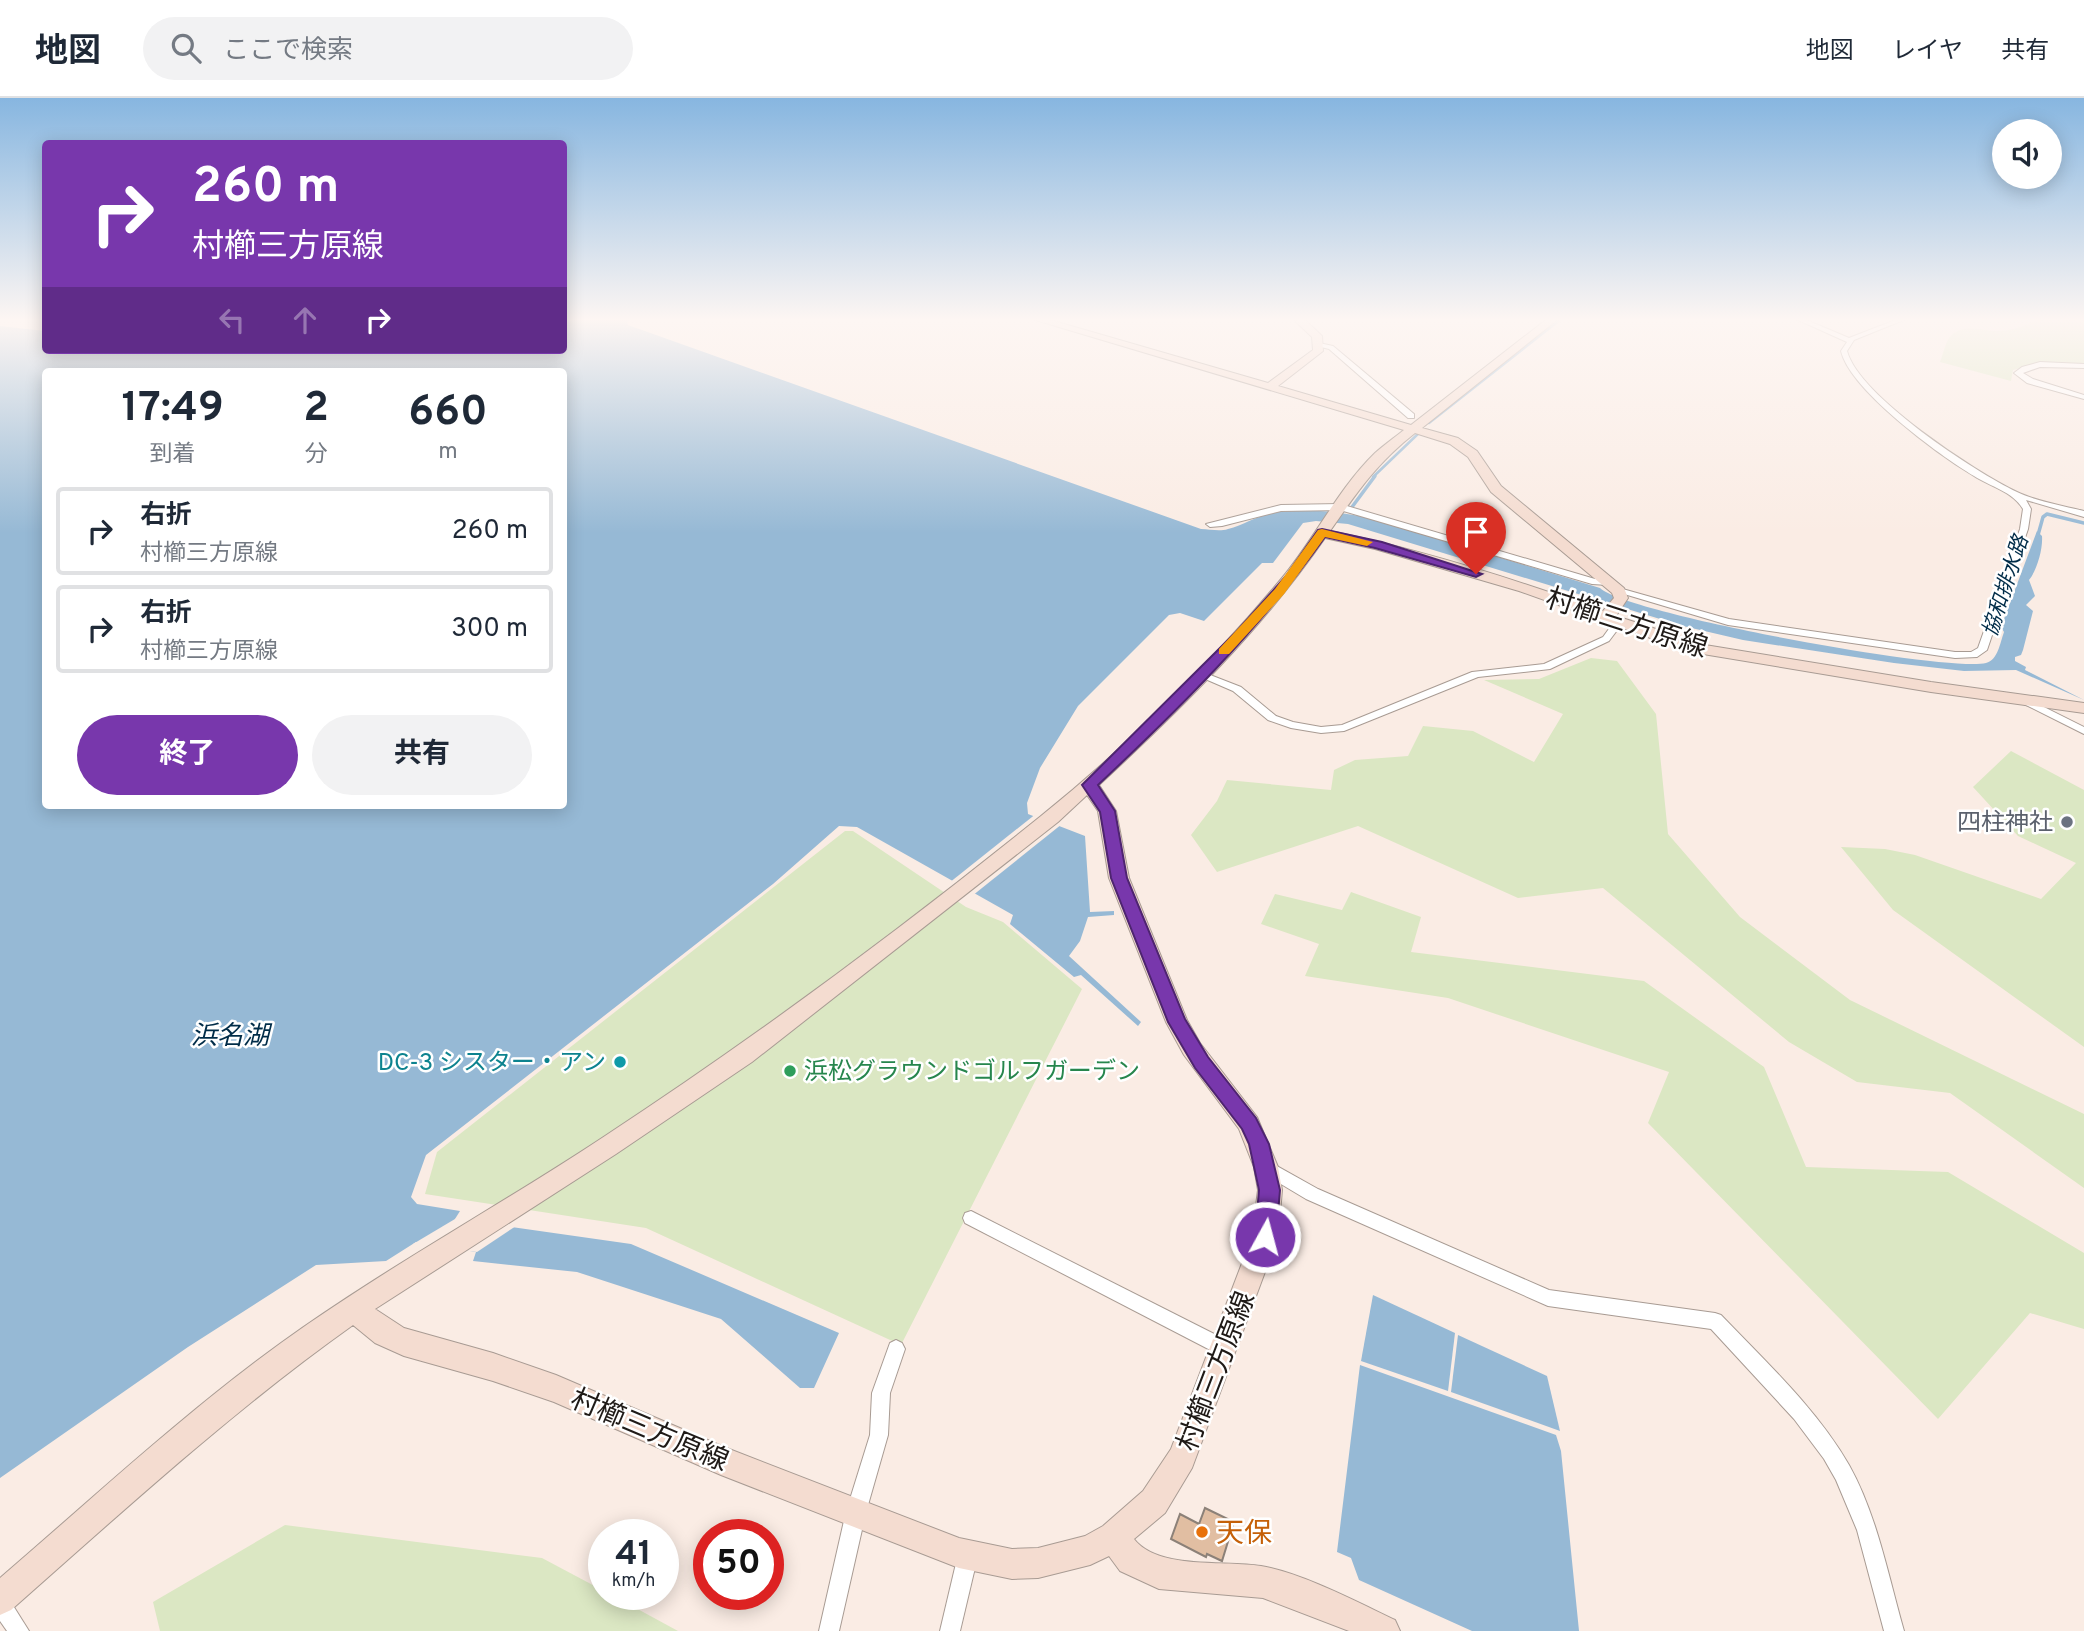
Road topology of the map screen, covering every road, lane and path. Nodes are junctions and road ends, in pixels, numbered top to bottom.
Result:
1 (1289, 391) edge
2 (1379, 391) edge
3 (1454, 391) edge
4 (1874, 391) edge
5 (2062, 391) edge
6 (2084, 397) edge
7 (1412, 421) junction
8 (2013, 494) junction
9 (1339, 508) junction
10 (2084, 513) edge
11 (1210, 524) dead end
12 (1325, 529) junction
13 (1616, 591) junction
14 (1612, 617) junction
15 (1201, 675) junction
16 (2024, 700) junction
17 (2084, 708) edge
18 (2084, 731) edge
19 (1090, 785) junction
20 (1266, 1167) junction
21 (971, 1218) dead end
22 (352, 1308) junction
23 (1225, 1348) junction
24 (895, 1349) dead end
25 (856, 1512) junction
26 (1114, 1537) junction
27 (969, 1555) junction
28 (0, 1601) edge
29 (19, 1631) edge
30 (829, 1631) edge
31 (950, 1631) edge
32 (1384, 1631) edge
33 (1895, 1631) edge

1 - 7 street
2 - 7 street
3 - 7 street
4 - 8 street
5 - 6 street
7 - 9 street
7 - 13 street
8 - 10 street
8 - 13 street
9 - 11 street
9 - 12 street
9 - 13 street
12 - 14 street, 村櫛三方原線
12 - 15 street
13 - 14 street
14 - 15 street
14 - 16 street, 村櫛三方原線
15 - 19 street
16 - 17 street, 村櫛三方原線
16 - 18 street
19 - 20 street, 村櫛三方原線
19 - 22 street
20 - 23 street, 村櫛三方原線
20 - 33 street
21 - 23 street
22 - 25 street, 村櫛三方原線
22 - 28 street
23 - 26 street, 村櫛三方原線
24 - 25 street
25 - 27 street, 村櫛三方原線
25 - 30 street
26 - 27 street, 村櫛三方原線
26 - 32 street
27 - 31 street
28 - 29 street

